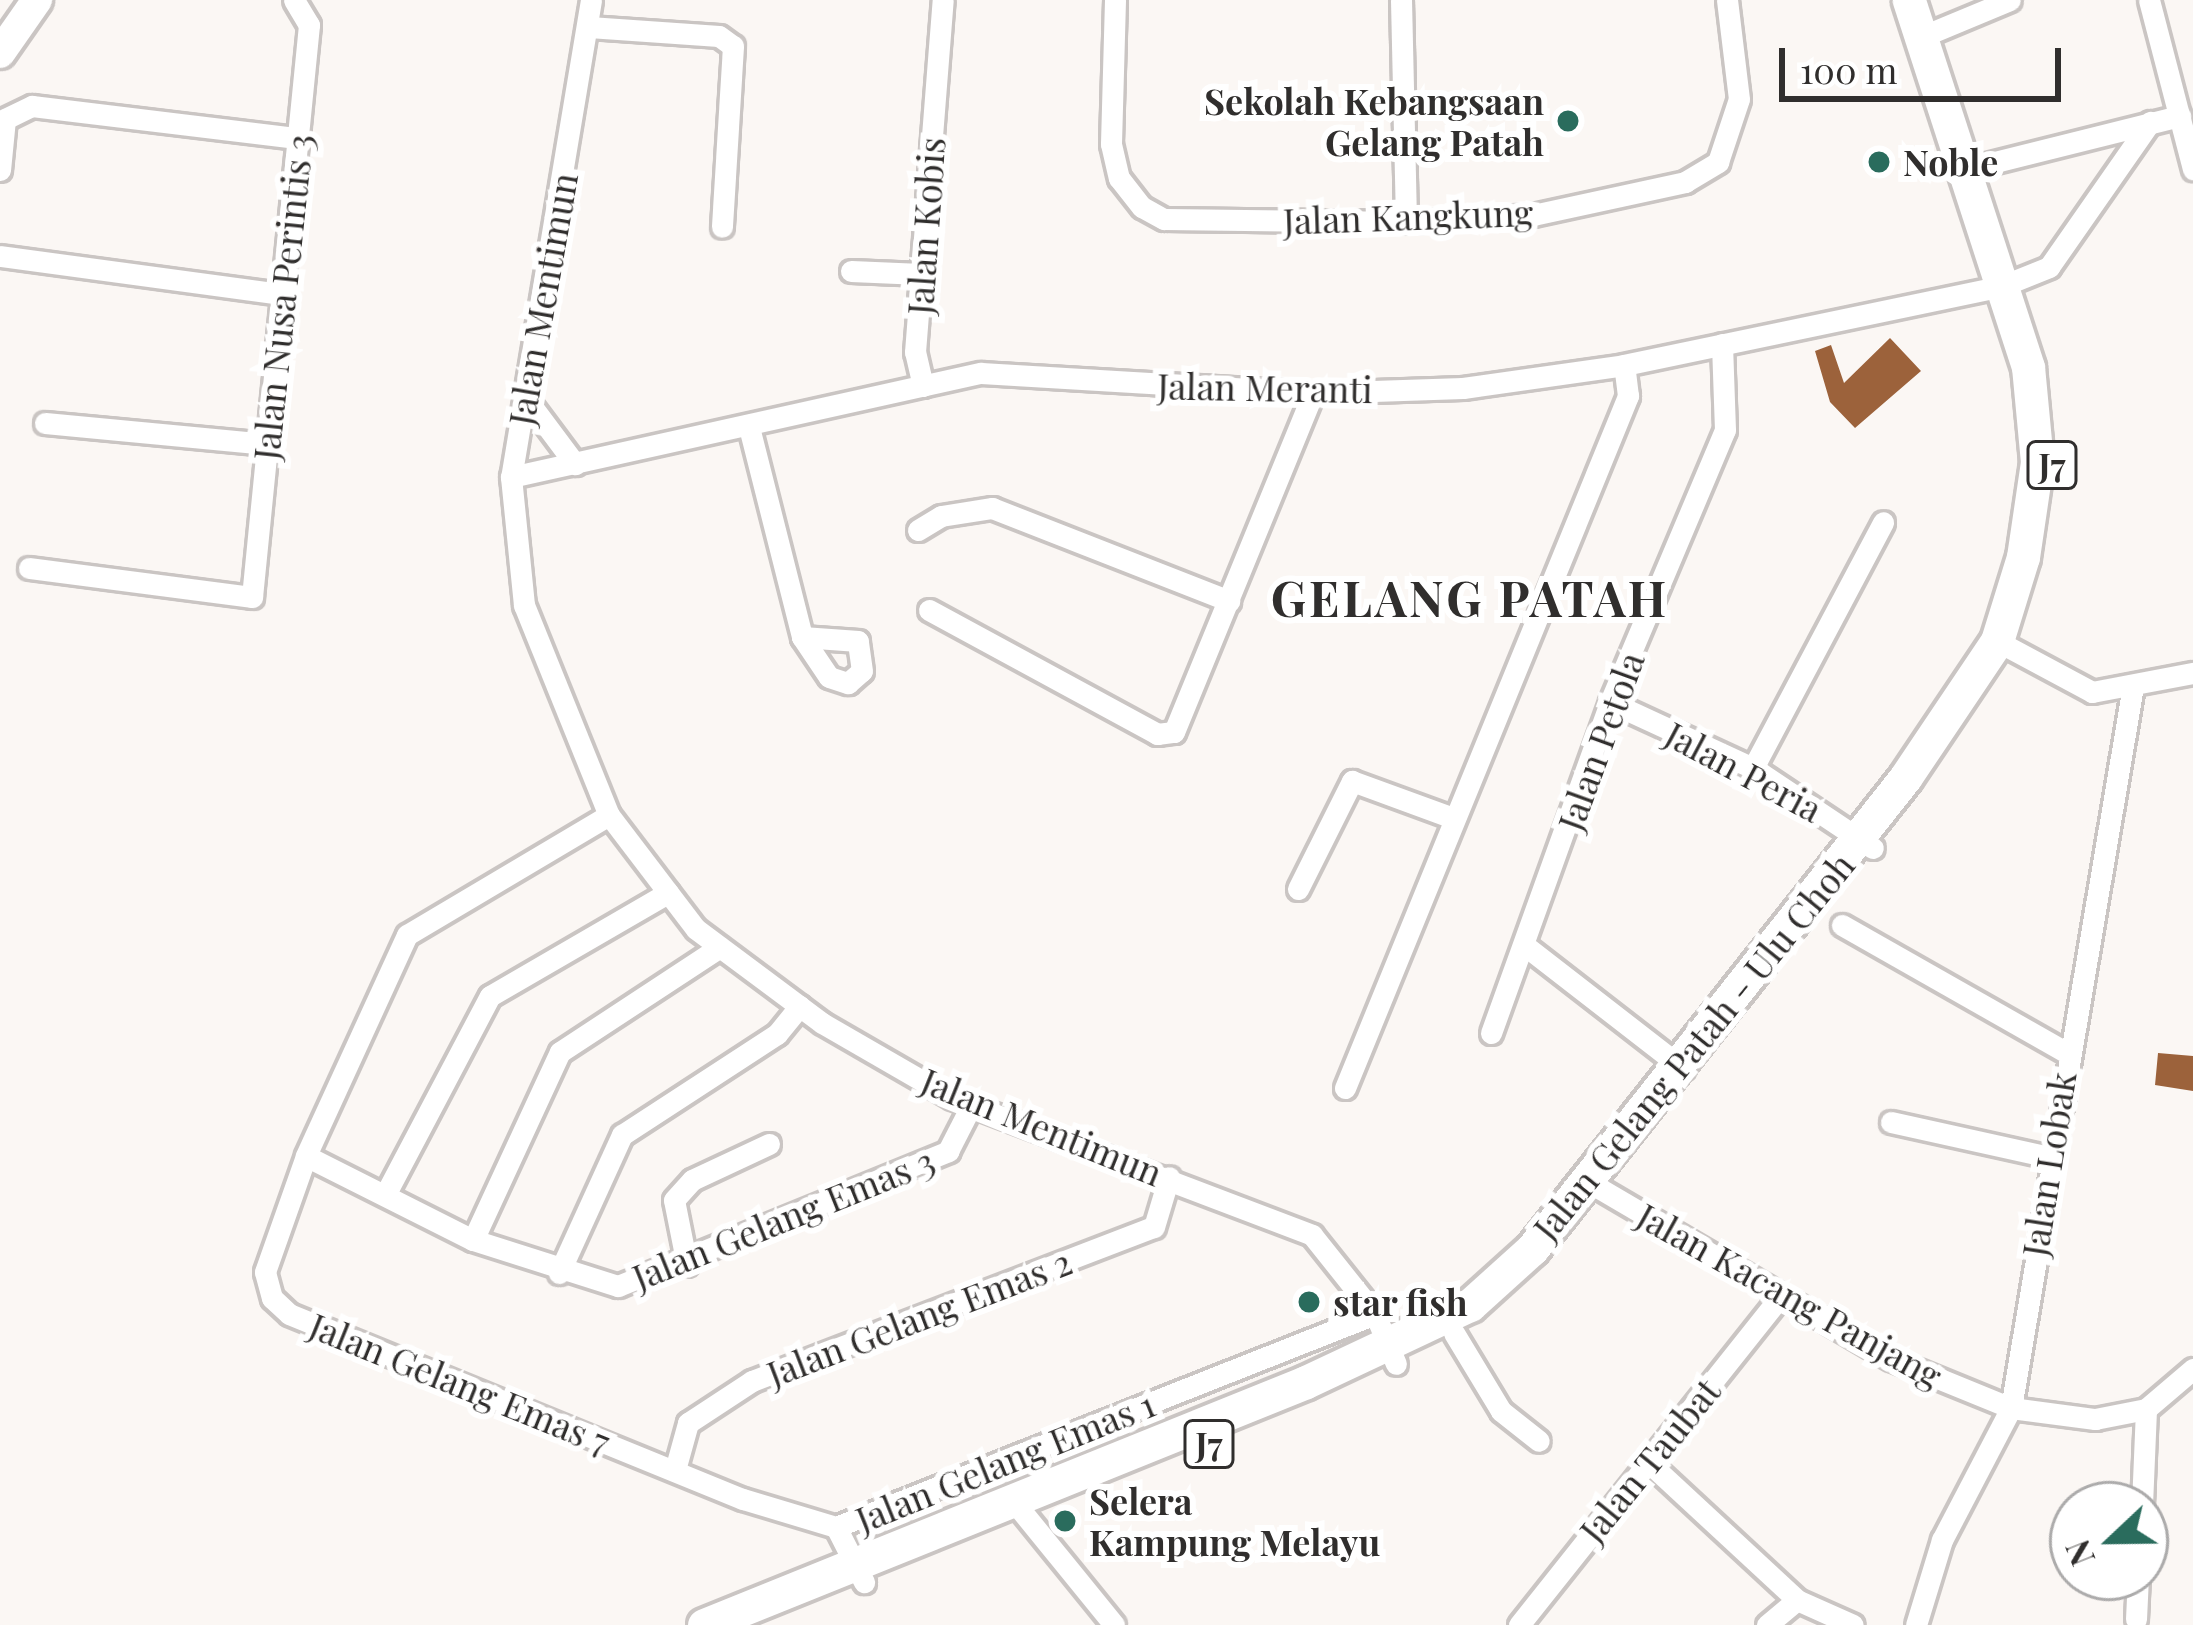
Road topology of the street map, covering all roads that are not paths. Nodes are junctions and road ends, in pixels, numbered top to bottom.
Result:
1 (37, 0) edge
2 (294, 0) edge
3 (591, 0) edge
4 (943, 0) edge
5 (1115, 0) edge
6 (1401, 0) edge
7 (1727, 0) edge
8 (1909, 0) edge
9 (2010, 0) edge
10 (2149, 0) edge
11 (1929, 16) edge
12 (589, 27) junction
13 (0, 53) edge
14 (2180, 116) junction
15 (2150, 122) junction
16 (297, 138) junction
17 (2193, 169) edge
18 (0, 170) edge
19 (1966, 170) junction
20 (1406, 222) junction
21 (722, 226) dead end
22 (0, 256) edge
23 (851, 271) dead end
24 (921, 274) junction
25 (2011, 284) junction
26 (282, 294) junction
27 (1722, 344) junction
28 (1624, 365) junction
29 (923, 386) junction
30 (1313, 393) junction
31 (525, 397) junction
32 (45, 423) dead end
33 (749, 427) junction
34 (267, 444) junction
35 (574, 464) junction
36 (512, 477) junction
37 (1883, 522) dead end
38 (918, 530) dead end
39 (29, 568) dead end
40 (1229, 601) junction
41 (929, 610) dead end
42 (802, 637) dead end
43 (2007, 645) junction
44 (2193, 674) edge
45 (2133, 686) junction
46 (1610, 702) junction
47 (1753, 768) junction
48 (609, 815) junction
49 (1453, 818) junction
50 (1867, 843) junction
51 (1298, 889) dead end
52 (668, 893) junction
53 (1842, 925) dead end
54 (720, 946) junction
55 (1528, 948) junction
56 (800, 1006) junction
57 (1491, 1033) dead end
58 (2066, 1052) junction
59 (1683, 1068) junction
60 (1346, 1088) dead end
61 (972, 1104) junction
62 (1892, 1122) dead end
63 (769, 1144) dead end
64 (306, 1156) junction
65 (2049, 1157) junction
66 (1169, 1177) junction
67 (1593, 1185) junction
68 (385, 1196) junction
69 (473, 1240) junction
70 (687, 1265) junction
71 (559, 1273) junction
72 (1781, 1297) junction
73 (1375, 1314) junction
74 (1454, 1333) junction
75 (1392, 1356) junction
76 (2193, 1369) edge
77 (2011, 1408) junction
78 (2146, 1409) junction
79 (1539, 1442) dead end
80 (1646, 1460) junction
81 (676, 1470) junction
82 (2143, 1481) edge
83 (1019, 1514) junction
84 (836, 1527) junction
85 (861, 1575) junction
86 (1796, 1600) junction
87 (2137, 1601) edge
88 (2136, 1619) dead end
89 (1771, 1622) edge
90 (704, 1625) edge
91 (756, 1625) edge
92 (1114, 1625) edge
93 (1519, 1625) edge
94 (1853, 1625) edge
95 (1916, 1625) edge

1 - 13 street
2 - 16 street, Jalan Nusa Perintis 3
3 - 12 street, Jalan Mentimun
4 - 24 street, Jalan Kobis
5 - 20 street, Jalan Kangkung
6 - 20 street
7 - 20 street, Jalan Kangkung
8 - 19 main road, Jalan Gelang Patah - Ulu Choh / J7
9 - 11 street
10 - 14 street
11 - 19 main road, Jalan Gelang Patah - Ulu Choh / J7
12 - 21 street
12 - 31 street, Jalan Mentimun
14 - 15 street
14 - 17 street
15 - 19 street
15 - 25 street
16 - 18 street
16 - 26 street, Jalan Nusa Perintis 3
19 - 25 main road, Jalan Gelang Patah - Ulu Choh / J7
22 - 26 street
23 - 24 street
24 - 29 street, Jalan Kobis
25 - 27 street, Jalan Meranti
25 - 43 main road, Jalan Gelang Patah - Ulu Choh / J7
26 - 34 street, Jalan Nusa Perintis 3
27 - 28 street, Jalan Meranti
27 - 46 street, Jalan Petola
28 - 30 street, Jalan Meranti
28 - 49 street
29 - 30 street, Jalan Meranti
29 - 33 street, Jalan Meranti
30 - 40 street
31 - 35 street
31 - 36 street, Jalan Mentimun
32 - 34 street
33 - 35 street, Jalan Meranti
33 - 42 street
34 - 39 street, Jalan Nusa Perintis 3
35 - 36 street, Jalan Meranti
36 - 48 street, Jalan Mentimun
37 - 47 street
38 - 40 street
40 - 41 street
43 - 45 street
43 - 50 main road, Jalan Gelang Patah - Ulu Choh / J7
44 - 45 street
45 - 58 street, Jalan Lobak
46 - 47 street, Jalan Peria
46 - 55 street, Jalan Petola
47 - 50 street, Jalan Peria
48 - 52 street, Jalan Mentimun
48 - 64 street, Jalan Gelang Emas 7
49 - 51 street
49 - 60 street
50 - 59 main road, Jalan Gelang Patah - Ulu Choh / J7
52 - 54 street, Jalan Mentimun
52 - 68 street
53 - 58 street
54 - 56 street, Jalan Mentimun
54 - 69 street
55 - 57 street, Jalan Petola
55 - 59 street
56 - 61 street, Jalan Mentimun
56 - 71 street
58 - 65 street, Jalan Lobak
59 - 67 main road, Jalan Gelang Patah - Ulu Choh / J7
61 - 66 street, Jalan Mentimun
61 - 70 street, Jalan Gelang Emas 3
62 - 65 street
63 - 70 street
64 - 68 street, Jalan Gelang Emas 3
64 - 81 street, Jalan Gelang Emas 7
65 - 77 street, Jalan Lobak
66 - 73 street, Jalan Mentimun
66 - 81 street, Jalan Gelang Emas 2
67 - 72 street, Jalan Kacang Panjang
67 - 74 main road, Jalan Gelang Patah - Ulu Choh / J7
67 - 75 main road, Jalan Gelang Patah - Ulu Choh / J7
68 - 69 street, Jalan Gelang Emas 3
69 - 71 street, Jalan Gelang Emas 3
70 - 71 street, Jalan Gelang Emas 3
72 - 77 street, Jalan Kacang Panjang
72 - 80 street, Jalan Taubat
73 - 75 street, Jalan Mentimun
73 - 84 street, Jalan Gelang Emas 1
74 - 75 main road, Jalan Gelang Patah - Ulu Choh / J7
74 - 79 street
75 - 83 main road, Jalan Gelang Patah - Ulu Choh / J7
76 - 78 street
77 - 78 street, Jalan Kacang Panjang
77 - 95 street, Jalan Lobak
78 - 82 street
80 - 86 street
80 - 93 street, Jalan Taubat
81 - 84 street, Jalan Gelang Emas 7
83 - 85 main road, Jalan Gelang Patah - Ulu Choh / J7
83 - 92 street
84 - 85 street
85 - 90 main road, Jalan Gelang Patah - Ulu Choh / J7
85 - 91 main road, Jalan Gelang Patah - Ulu Choh / J7
86 - 89 street
86 - 94 street
87 - 88 street

